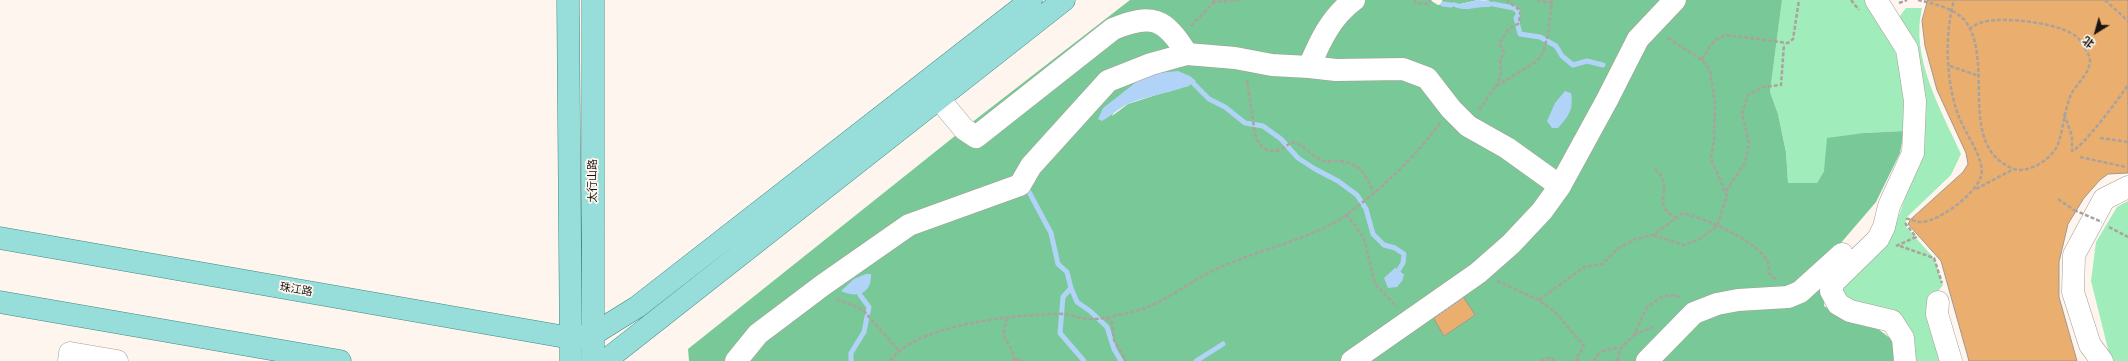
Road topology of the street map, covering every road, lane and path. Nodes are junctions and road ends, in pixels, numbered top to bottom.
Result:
1 (568, 0) edge
2 (593, 0) edge
3 (1031, 0) edge
4 (1064, 0) edge
5 (1240, 0) edge
6 (1354, 0) edge
7 (1414, 0) edge
8 (1431, 0) edge
9 (1507, 0) edge
10 (1537, 0) edge
11 (1675, 0) edge
12 (1799, 0) edge
13 (1876, 0) edge
14 (1918, 0) edge
15 (1954, 0) edge
16 (2105, 0) edge
17 (1213, 1) edge
18 (1552, 2) edge
19 (1951, 12) junction
20 (1658, 19) junction
21 (2128, 20) edge
22 (1970, 28) junction
23 (1784, 44) junction
24 (1183, 47) junction
25 (1235, 58) junction
26 (1702, 60) junction
27 (1950, 66) junction
28 (1309, 67) junction
29 (1979, 76) junction
30 (2128, 85) edge
31 (1495, 87) junction
32 (939, 98) junction
33 (1451, 109) junction
34 (2064, 114) junction
35 (1468, 126) junction
36 (2100, 138) dead end
37 (2128, 142) edge
38 (2080, 157) dead end
39 (2128, 167) edge
40 (1655, 169) dead end
41 (2014, 169) junction
42 (1560, 186) junction
43 (2128, 187) edge
44 (1976, 189) junction
45 (1726, 192) junction
46 (1374, 193) junction
47 (2058, 199) dead end
48 (1889, 206) junction
49 (1346, 214) junction
50 (1676, 218) junction
51 (1920, 222) dead end
52 (1717, 226) junction
53 (1653, 235) junction
54 (2128, 237) edge
55 (0, 238) edge
56 (1478, 273) junction
57 (1788, 297) junction
58 (1539, 300) junction
59 (0, 302) edge
60 (1938, 302) dead end
61 (862, 310) dead end
62 (1694, 313) junction
63 (1104, 317) junction
64 (1007, 318) junction
65 (1408, 322) junction
66 (592, 335) junction
67 (570, 338) junction
68 (1621, 348) junction
69 (899, 351) junction
70 (69, 361) edge
71 (116, 361) edge
72 (340, 361) edge
73 (571, 361) edge
74 (593, 361) edge
75 (605, 361) edge
76 (736, 361) edge
77 (890, 361) edge
78 (1015, 361) edge
79 (1022, 361) edge
80 (1126, 361) edge
81 (1352, 361) edge
82 (1540, 361) edge
83 (1554, 361) edge
84 (1579, 361) edge
85 (1594, 361) edge
86 (1617, 361) edge
87 (1647, 361) edge
88 (1905, 361) edge
89 (1951, 361) edge
90 (2102, 361) edge

1 - 67 main road
2 - 66 main road, 太行山路
3 - 66 main road
4 - 32 main road
5 - 17 path
6 - 28 street
7 - 8 path
9 - 31 path
10 - 18 path
11 - 20 street
12 - 23 path
13 - 48 street
14 - 19 path
15 - 19 path
16 - 21 path
17 - 24 path
18 - 31 path
19 - 22 path
19 - 27 path
20 - 26 path
20 - 42 street
22 - 29 path
22 - 34 path
23 - 26 path
23 - 45 path
24 - 25 street
24 - 32 street
24 - 76 street
25 - 28 street
25 - 46 path
26 - 45 path
27 - 29 path
27 - 44 path
28 - 33 street
29 - 41 path
30 - 34 path
31 - 35 path
32 - 75 main road
33 - 35 street
33 - 46 path
34 - 41 path
35 - 42 street
36 - 37 path
38 - 39 path
40 - 50 path
41 - 44 path
42 - 56 street
43 - 90 street
44 - 51 path
45 - 52 path
46 - 49 path
47 - 54 path, bridge
48 - 57 street
48 - 88 street
49 - 63 path
49 - 65 path
50 - 52 path
50 - 53 path
52 - 53 path
52 - 57 path
53 - 58 path
55 - 67 main road, 珠江路
56 - 58 path
56 - 65 street
57 - 62 street
58 - 84 path
59 - 72 main road
60 - 89 street
61 - 69 path
62 - 68 path
62 - 87 street
63 - 64 path
63 - 80 path
64 - 69 path
64 - 78 path
65 - 81 street
66 - 67 main road, 珠江路
66 - 74 main road, 太行山路
67 - 73 main road
68 - 85 path
68 - 86 path
69 - 77 path
70 - 71 street
78 - 79 path
82 - 83 path

